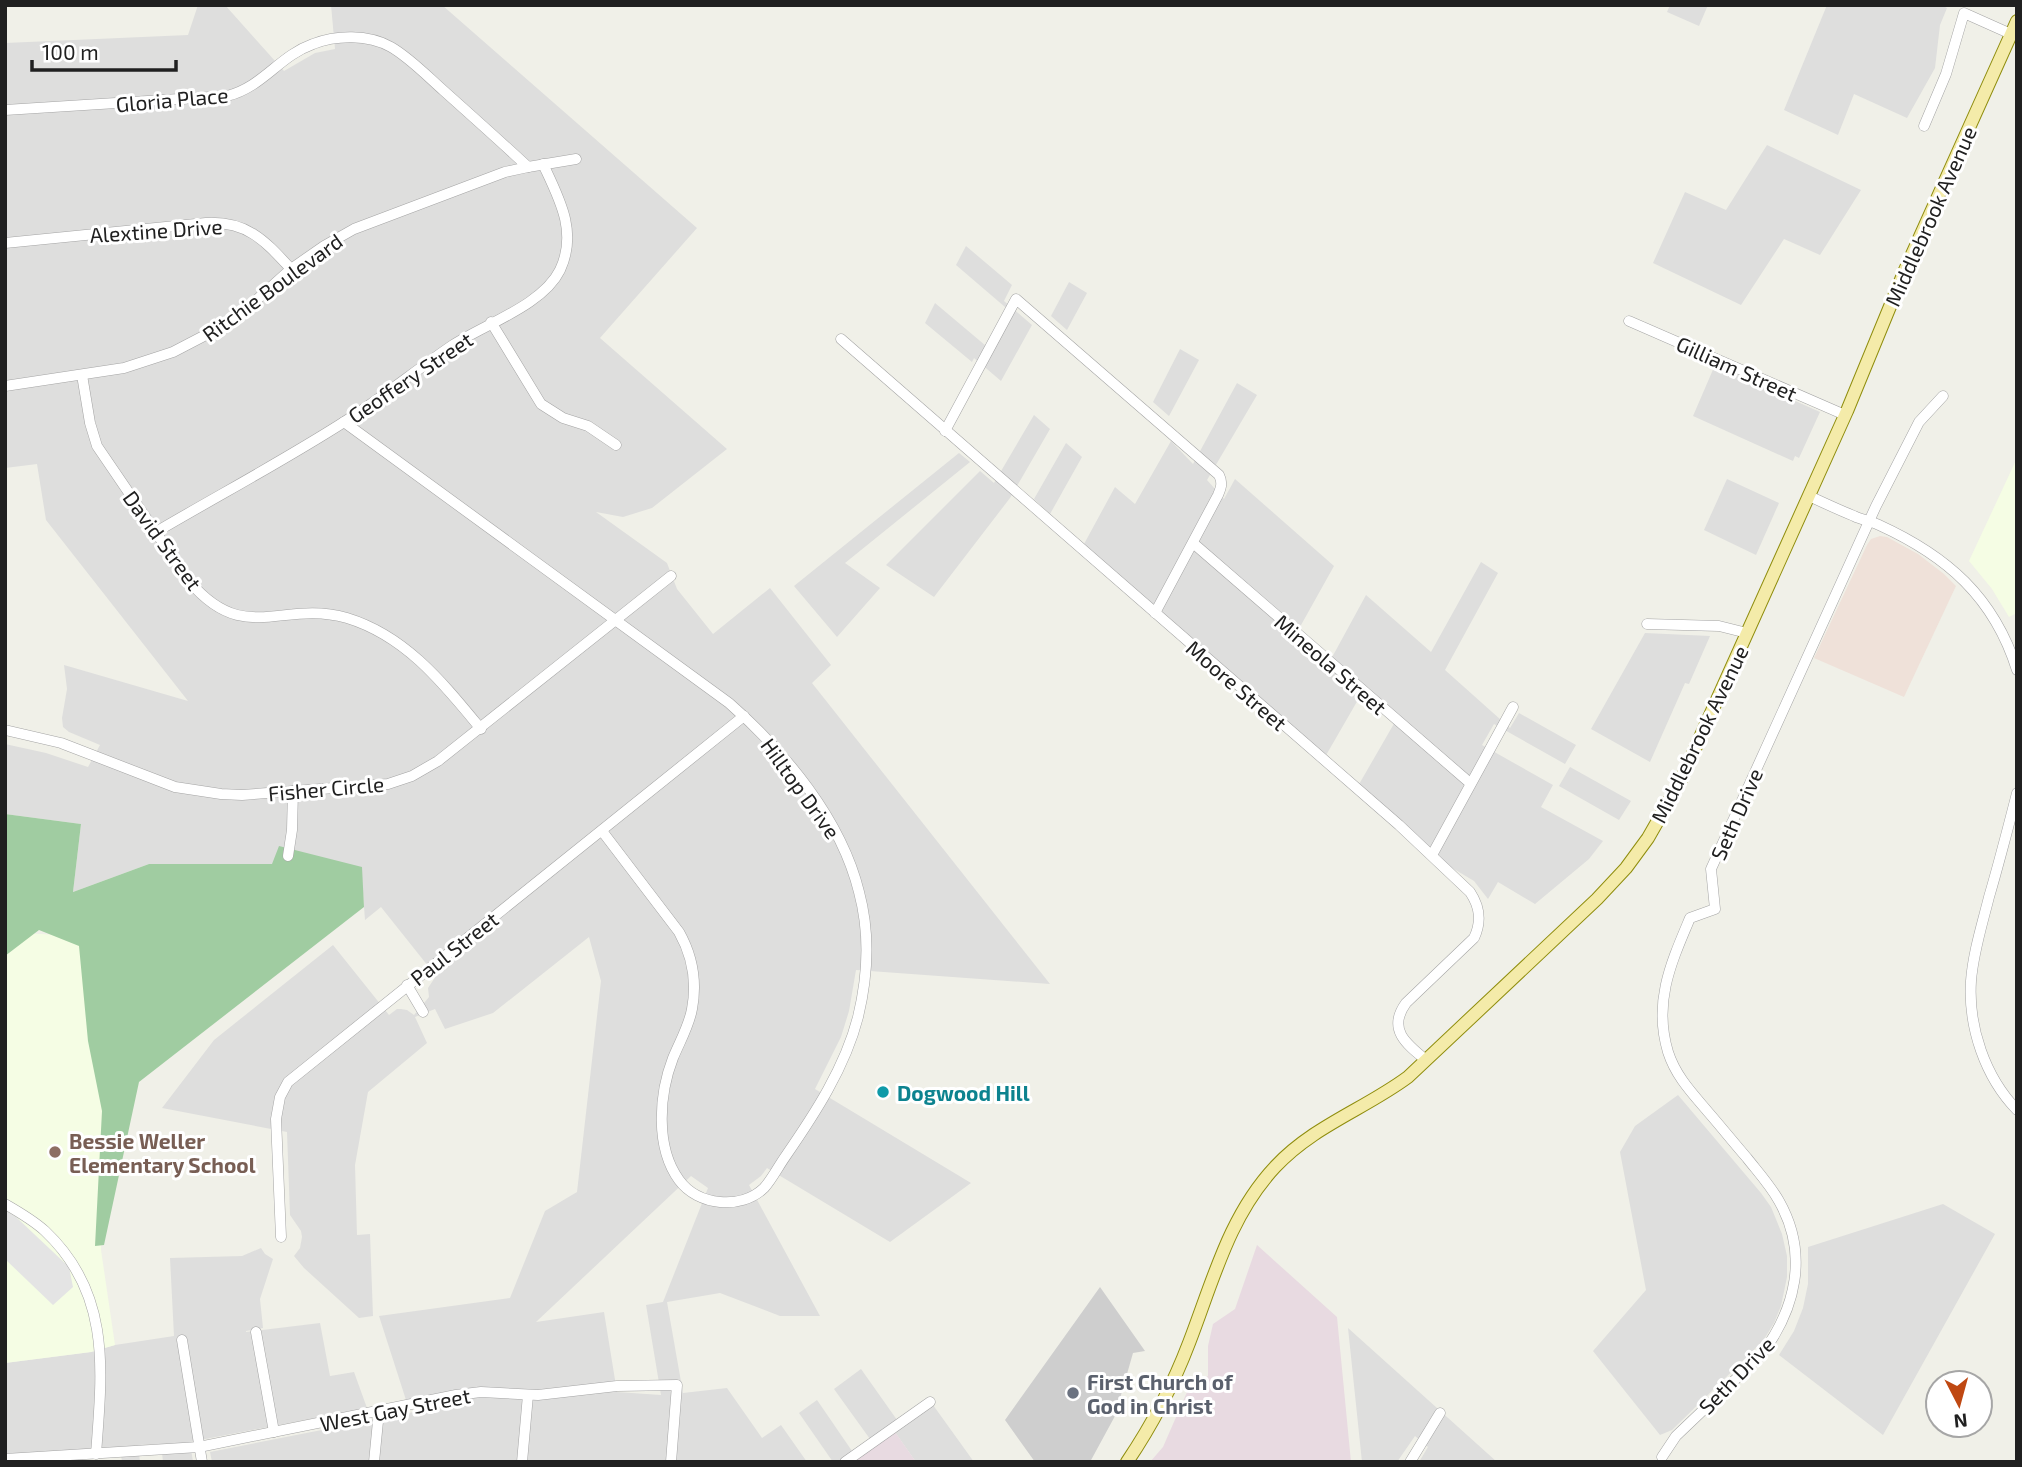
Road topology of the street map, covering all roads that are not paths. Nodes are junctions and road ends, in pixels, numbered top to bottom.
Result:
1 (2017, 21) edge
2 (2011, 34) junction
3 (5, 110) edge
4 (1924, 127) dead end
5 (576, 159) dead end
6 (543, 164) junction
7 (528, 166) junction
8 (5, 243) edge
9 (290, 269) junction
10 (1629, 321) dead end
11 (491, 322) junction
12 (841, 339) dead end
13 (82, 375) junction
14 (5, 386) edge
15 (1943, 396) dead end
16 (1845, 415) junction
17 (344, 422) junction
18 (945, 431) junction
19 (616, 445) dead end
20 (1809, 496) junction
21 (1869, 521) junction
22 (156, 532) junction
23 (1193, 543) junction
24 (671, 576) dead end
25 (1155, 613) junction
26 (615, 620) junction
27 (1647, 624) dead end
28 (1747, 633) junction
29 (2017, 670) edge
30 (1513, 707) dead end
31 (744, 716) junction
32 (481, 729) junction
33 (5, 730) edge
34 (1470, 783) junction
35 (293, 791) junction
36 (2017, 793) edge
37 (602, 831) junction
38 (1432, 855) junction
39 (288, 856) dead end
40 (408, 985) junction
41 (423, 1012) dead end
42 (1426, 1060) junction
43 (2017, 1110) edge
44 (5, 1204) edge
45 (281, 1237) dead end
46 (256, 1332) dead end
47 (182, 1340) dead end
48 (528, 1395) junction
49 (929, 1402) dead end
50 (379, 1412) junction
51 (1440, 1413) dead end
52 (274, 1432) junction
53 (199, 1447) junction
54 (96, 1454) junction
55 (1662, 1457) dead end
56 (5, 1459) edge
57 (202, 1462) edge
58 (374, 1462) edge
59 (522, 1462) edge
60 (671, 1462) edge
61 (845, 1462) edge
62 (1126, 1462) edge
63 (1410, 1462) edge

1 - 2 main road, Middlebrook Avenue
2 - 4 street
2 - 16 main road, Middlebrook Avenue
3 - 7 street, Gloria Place
5 - 6 street, Ritchie Boulevard
6 - 7 street, Ritchie Boulevard
6 - 11 street, Geoffery Street
7 - 9 street, Ritchie Boulevard
8 - 9 street, Alextine Drive
9 - 13 street, Ritchie Boulevard
10 - 16 street, Gilliam Street
11 - 17 street, Geoffery Street
11 - 19 street
12 - 18 street, Moore Street
13 - 14 street, Ritchie Boulevard
13 - 22 street, David Street
15 - 21 street, Seth Drive
16 - 20 main road, Middlebrook Avenue
17 - 22 street, Geoffery Street
17 - 26 street, Hilltop Drive
18 - 23 street
18 - 25 street, Moore Street
20 - 21 street
20 - 28 main road, Middlebrook Avenue
21 - 29 street
21 - 55 street, Seth Drive
22 - 32 street, David Street
23 - 25 street
23 - 34 street, Mineola Street
24 - 26 street, Fisher Circle
25 - 38 street, Moore Street
26 - 31 street, Hilltop Drive
26 - 32 street, Fisher Circle
27 - 28 street
28 - 42 main road, Middlebrook Avenue
30 - 34 street
31 - 37 street, Paul Street
31 - 37 street, Hilltop Drive
32 - 35 street, Fisher Circle
33 - 35 street, Fisher Circle
34 - 38 street
35 - 39 street
36 - 43 street
37 - 40 street, Paul Street
38 - 42 street, Moore Street
40 - 41 street
40 - 45 street, Paul Street
42 - 62 main road, Middlebrook Avenue
44 - 54 street
46 - 52 street
47 - 53 street
48 - 50 street, West Gay Street
48 - 59 street
48 - 60 street, West Gay Street
49 - 61 street
50 - 52 street, West Gay Street
50 - 58 street
51 - 63 street
52 - 53 street, West Gay Street
53 - 54 street, West Gay Street
53 - 57 street
54 - 56 street, West Gay Street

